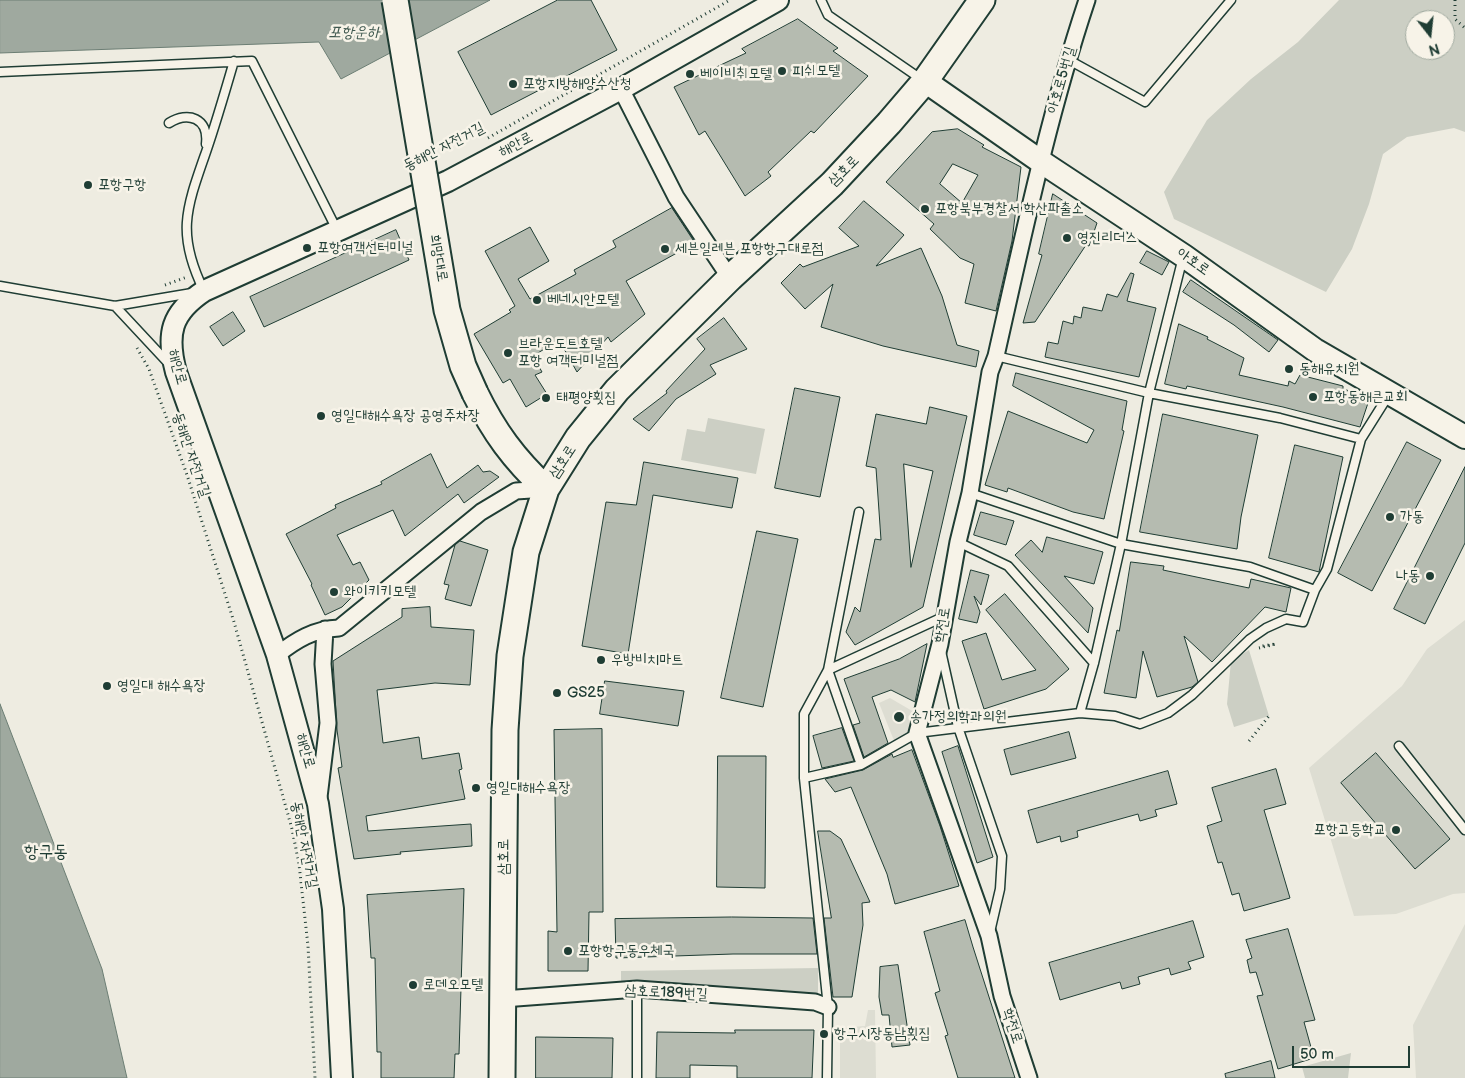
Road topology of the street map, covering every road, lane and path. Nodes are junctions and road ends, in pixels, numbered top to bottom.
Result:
1 (395, 0) edge
2 (730, 0) edge
3 (778, 0) edge
4 (821, 0) edge
5 (982, 0) edge
6 (1087, 0) edge
7 (1231, 0) edge
8 (1456, 0) edge
9 (1465, 28) edge
10 (1067, 59) junction
11 (234, 62) junction
12 (0, 72) edge
13 (925, 81) junction
14 (621, 89) junction
15 (169, 123) dead end
16 (483, 141) dead end
17 (206, 153) junction
18 (1040, 160) junction
19 (338, 232) junction
20 (1184, 256) junction
21 (730, 278) junction
22 (200, 283) junction
23 (0, 286) edge
24 (158, 287) dead end
25 (115, 306) junction
26 (136, 347) dead end
27 (996, 356) junction
28 (176, 372) junction
29 (1391, 392) junction
30 (1149, 393) junction
31 (1465, 437) edge
32 (1361, 439) junction
33 (546, 489) junction
34 (970, 493) junction
35 (859, 512) dead end
36 (958, 542) junction
37 (1121, 544) junction
38 (1315, 590) junction
39 (943, 616) junction
40 (325, 629) junction
41 (940, 644) junction
42 (277, 654) junction
43 (1094, 663) junction
44 (828, 670) junction
45 (1080, 713) junction
46 (1269, 716) dead end
47 (958, 727) junction
48 (917, 733) junction
49 (1249, 741) dead end
50 (1399, 746) dead end
51 (861, 765) junction
52 (804, 778) junction
53 (318, 804) junction
54 (1465, 830) edge
55 (989, 936) junction
56 (637, 989) junction
57 (504, 999) junction
58 (828, 1007) junction
59 (315, 1078) edge
60 (342, 1078) edge
61 (502, 1078) edge
62 (637, 1078) edge
63 (827, 1078) edge
64 (1029, 1078) edge

1 - 33 main road, 희망대로, bridge
2 - 16 path, 동해안 자전거길
3 - 14 street, 해안로
4 - 13 lane
5 - 13 main road, 삼호로
6 - 10 street, 아호로5번길
7 - 10 lane
8 - 9 path
10 - 18 street, 아호로5번길
11 - 12 lane
11 - 17 lane
11 - 19 lane
13 - 18 main road, 아호로
13 - 21 main road, 삼호로
14 - 19 street, 해안로
14 - 21 street
15 - 17 lane
17 - 22 lane
18 - 20 main road, 아호로
18 - 27 street, 학전로
19 - 22 street, 해안로
20 - 29 main road, 아호로
20 - 30 lane
21 - 33 main road, 삼호로
22 - 24 path
22 - 25 lane
22 - 28 street, 해안로
23 - 25 lane
25 - 28 lane
26 - 59 path, 동해안 자전거길
27 - 30 lane
27 - 34 street, 학전로
28 - 42 street, 해안로
29 - 31 main road, 아호로
29 - 32 lane
30 - 32 lane
30 - 37 lane
32 - 38 lane
33 - 40 street
33 - 57 main road, 삼호로
34 - 36 street, 학전로
34 - 37 lane
35 - 44 lane
36 - 39 street, 학전로
36 - 43 lane
37 - 38 lane
37 - 43 lane
38 - 45 lane
39 - 41 street, 학전로
39 - 44 lane
40 - 42 street
40 - 53 street
41 - 47 lane
41 - 48 street, 학전로
42 - 53 street, 해안로
43 - 45 lane
44 - 51 lane
44 - 52 lane
45 - 47 lane
46 - 49 path
47 - 48 lane
47 - 55 lane
48 - 51 lane
48 - 55 street, 학전로
50 - 54 lane
51 - 52 lane
52 - 58 lane
53 - 60 street, 해안로
55 - 64 street, 학전로
56 - 57 street, 삼호로189번길
56 - 58 street, 삼호로189번길
56 - 62 lane
57 - 61 main road, 삼호로
58 - 63 lane

